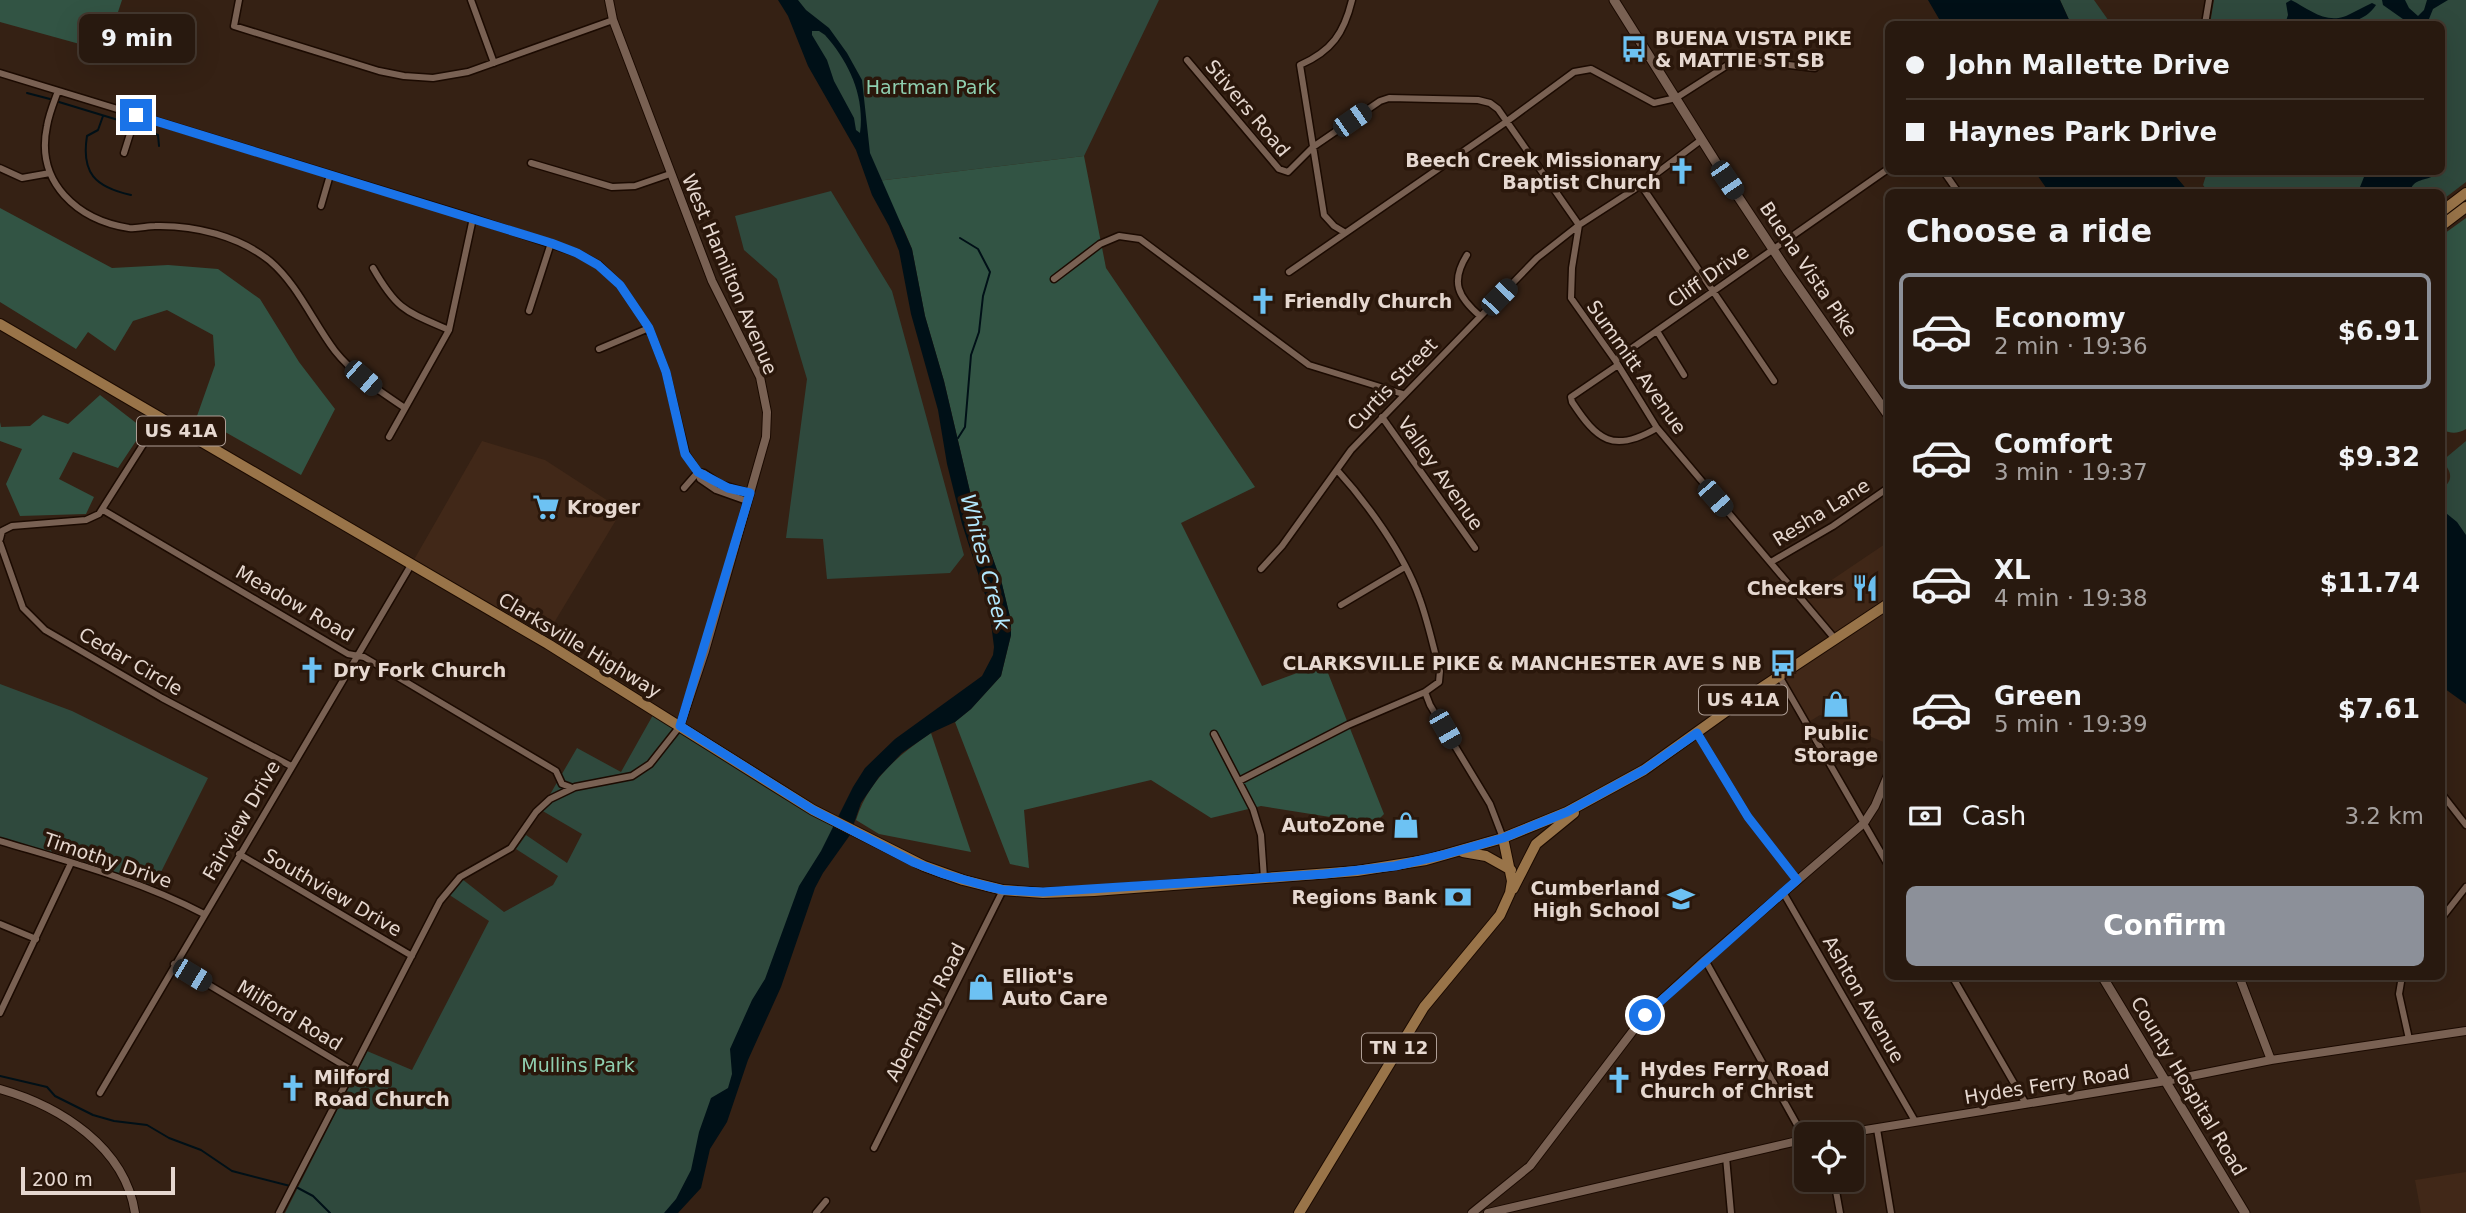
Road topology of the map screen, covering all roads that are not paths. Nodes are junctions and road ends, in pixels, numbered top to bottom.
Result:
1 (239, 0) edge
2 (471, 0) edge
3 (609, 0) edge
4 (1352, 0) edge
5 (1615, 0) edge
6 (2209, 0) edge
7 (613, 20) junction
8 (2206, 21) edge
9 (1187, 60) dead end
10 (494, 63) junction
11 (1815, 68) dead end
12 (0, 74) edge
13 (58, 91) junction
14 (1676, 98) junction
15 (136, 115) junction
16 (1506, 122) junction
17 (1701, 140) junction
18 (1313, 147) junction
19 (124, 153) dead end
20 (531, 163) dead end
21 (0, 168) edge
22 (1885, 171) edge
23 (50, 173) junction
24 (670, 174) junction
25 (330, 175) junction
26 (1641, 185) junction
27 (2466, 193) edge
28 (321, 206) dead end
29 (2466, 207) edge
30 (2445, 209) edge
31 (473, 218) junction
32 (2445, 223) edge
33 (1579, 225) junction
34 (1345, 232) junction
35 (551, 243) junction
36 (1774, 250) junction
37 (1467, 255) dead end
38 (373, 268) dead end
39 (1289, 272) dead end
40 (1054, 279) dead end
41 (1714, 292) junction
42 (529, 311) dead end
43 (1480, 316) junction
44 (0, 324) edge
45 (649, 328) junction
46 (449, 330) junction
47 (1657, 331) junction
48 (599, 349) dead end
49 (1616, 363) junction
50 (1684, 375) dead end
51 (1774, 381) dead end
52 (1403, 394) junction
53 (405, 408) junction
54 (1885, 411) edge
55 (1382, 417) junction
56 (160, 418) junction
57 (1657, 428) junction
58 (389, 437) dead end
59 (1337, 470) junction
60 (698, 472) junction
61 (684, 488) dead end
62 (1885, 490) edge
63 (748, 497) junction
64 (103, 510) junction
65 (0, 541) edge
66 (1475, 548) dead end
67 (1771, 562) junction
68 (411, 565) junction
69 (1405, 567) junction
70 (1261, 569) dead end
71 (1341, 605) dead end
72 (1885, 606) edge
73 (1835, 639) junction
74 (358, 656) junction
75 (1779, 676) junction
76 (1425, 692) junction
77 (680, 726) junction
78 (1697, 733) junction
79 (1214, 734) dead end
80 (291, 766) junction
81 (1239, 781) junction
82 (1885, 782) edge
83 (575, 787) junction
84 (2445, 798) edge
85 (1591, 800) junction
86 (1864, 823) junction
87 (2466, 824) edge
88 (1503, 838) junction
89 (0, 841) edge
90 (1459, 851) junction
91 (239, 854) junction
92 (1885, 860) edge
93 (71, 863) junction
94 (1511, 870) junction
95 (1264, 878) junction
96 (1797, 880) junction
97 (2466, 887) edge
98 (1003, 890) junction
99 (1510, 892) junction
100 (1784, 894) junction
101 (204, 914) junction
102 (2445, 914) edge
103 (0, 924) edge
104 (36, 939) junction
105 (412, 956) junction
106 (1705, 960) junction
107 (174, 964) junction
108 (1954, 980) edge
109 (2104, 980) edge
110 (2241, 980) edge
111 (2401, 980) edge
112 (0, 1013) edge
113 (2466, 1031) edge
114 (2409, 1039) junction
115 (2271, 1060) junction
116 (353, 1071) junction
117 (2165, 1081) junction
118 (0, 1089) edge
119 (100, 1093) dead end
120 (2026, 1104) junction
121 (1915, 1121) junction
122 (1796, 1122) edge
123 (1877, 1129) junction
124 (1864, 1131) edge
125 (1794, 1142) edge
126 (874, 1147) dead end
127 (1726, 1157) junction
128 (1836, 1192) edge
129 (826, 1201) dead end
130 (1730, 1212) edge
131 (135, 1213) edge
132 (279, 1213) edge
133 (816, 1213) edge
134 (1299, 1213) edge
135 (1472, 1213) edge
136 (1488, 1213) edge
137 (1840, 1213) edge
138 (1891, 1213) edge
139 (2245, 1213) edge

1 - 10 street
2 - 10 street
3 - 7 street, West Hamilton Avenue
4 - 18 street
5 - 14 main road, Buena Vista Pike
6 - 8 street
7 - 10 street
7 - 24 street, West Hamilton Avenue
9 - 18 street, Stivers Road
11 - 14 street
12 - 13 street
13 - 15 street
13 - 23 street
14 - 16 street
14 - 17 main road, Buena Vista Pike
15 - 19 street
15 - 25 street
16 - 18 street
16 - 33 street
16 - 34 street
17 - 26 street, Curtis Street
17 - 36 main road, Buena Vista Pike
18 - 34 street
20 - 24 street
21 - 23 street
22 - 36 street, Cliff Drive
23 - 53 street
24 - 63 street, West Hamilton Avenue
25 - 28 street
25 - 31 street
26 - 33 street, Curtis Street
26 - 41 street
27 - 30 main road
29 - 32 main road
31 - 35 street
31 - 46 street
33 - 43 street, Curtis Street
33 - 49 street, Summitt Avenue
34 - 39 street
35 - 42 street
35 - 45 street
36 - 41 street, Cliff Drive
36 - 54 main road, Buena Vista Pike
37 - 43 street
38 - 46 street
40 - 52 street
41 - 47 street, Cliff Drive
41 - 51 street
43 - 52 street, Curtis Street
44 - 56 main road, Clarksville Highway / US 41A
45 - 48 street
45 - 60 street
46 - 53 street
47 - 49 street, Cliff Drive
47 - 50 street
49 - 57 street, Summitt Avenue
49 - 57 street, Cliff Drive
52 - 55 street, Curtis Street
53 - 58 street
55 - 59 street, Curtis Street
55 - 66 street, Valley Avenue
56 - 64 street
56 - 68 main road, Clarksville Highway / US 41A
57 - 67 street, Summitt Avenue
59 - 69 street
59 - 70 street, Curtis Street
60 - 61 street
60 - 63 street
62 - 67 street, Resha Lane
63 - 77 street, West Hamilton Avenue
64 - 65 street, Cedar Circle
64 - 74 street, Meadow Road
65 - 80 street, Cedar Circle
67 - 73 street, Summitt Avenue
68 - 74 street, Fairview Drive
68 - 77 main road, Clarksville Highway / US 41A
69 - 71 street
69 - 76 street
72 - 73 main road, US 41A
73 - 75 main road, US 41A
74 - 80 street, Fairview Drive
74 - 83 street, Meadow Road
75 - 78 main road, US 41A
75 - 86 street
76 - 81 street
76 - 88 street
77 - 83 street
77 - 98 main road, Clarksville Highway / US 41A
78 - 85 main road, US 41A
78 - 96 street
79 - 81 street
80 - 91 street, Fairview Drive
81 - 95 street
82 - 86 street
83 - 105 street
84 - 87 street
85 - 88 main road, US 41A
85 - 99 main road
86 - 92 street
86 - 96 street
88 - 90 main road, Clarksville Highway / US 41A
88 - 94 main road, TN 12
89 - 93 street, Timothy Drive
90 - 94 main road
90 - 95 main road, Clarksville Highway / US 41A
91 - 101 street, Fairview Drive
91 - 105 street, Southview Drive
93 - 101 street, Timothy Drive
93 - 104 street
94 - 99 main road, TN 12
95 - 98 main road, Clarksville Highway / US 41A
96 - 100 street
97 - 102 street
98 - 126 street, Abernathy Road
99 - 134 main road, TN 12
100 - 106 street
100 - 121 street, Ashton Avenue
101 - 107 street, Fairview Drive
103 - 104 street
104 - 112 street
105 - 116 street
106 - 122 street
106 - 135 street
107 - 116 street, Milford Road
107 - 119 street, Fairview Drive
108 - 120 street
109 - 117 main road, County Hospital Road
110 - 115 street
111 - 114 street
113 - 114 street, Hydes Ferry Road
114 - 115 street, Hydes Ferry Road
115 - 117 street, Hydes Ferry Road
116 - 132 street
117 - 120 street, Hydes Ferry Road
117 - 139 main road, County Hospital Road
118 - 131 street
120 - 121 street, Hydes Ferry Road
121 - 123 street, Hydes Ferry Road
123 - 124 street, Hydes Ferry Road
123 - 138 street
125 - 127 street
127 - 130 street
127 - 136 street
128 - 137 street
129 - 133 street

